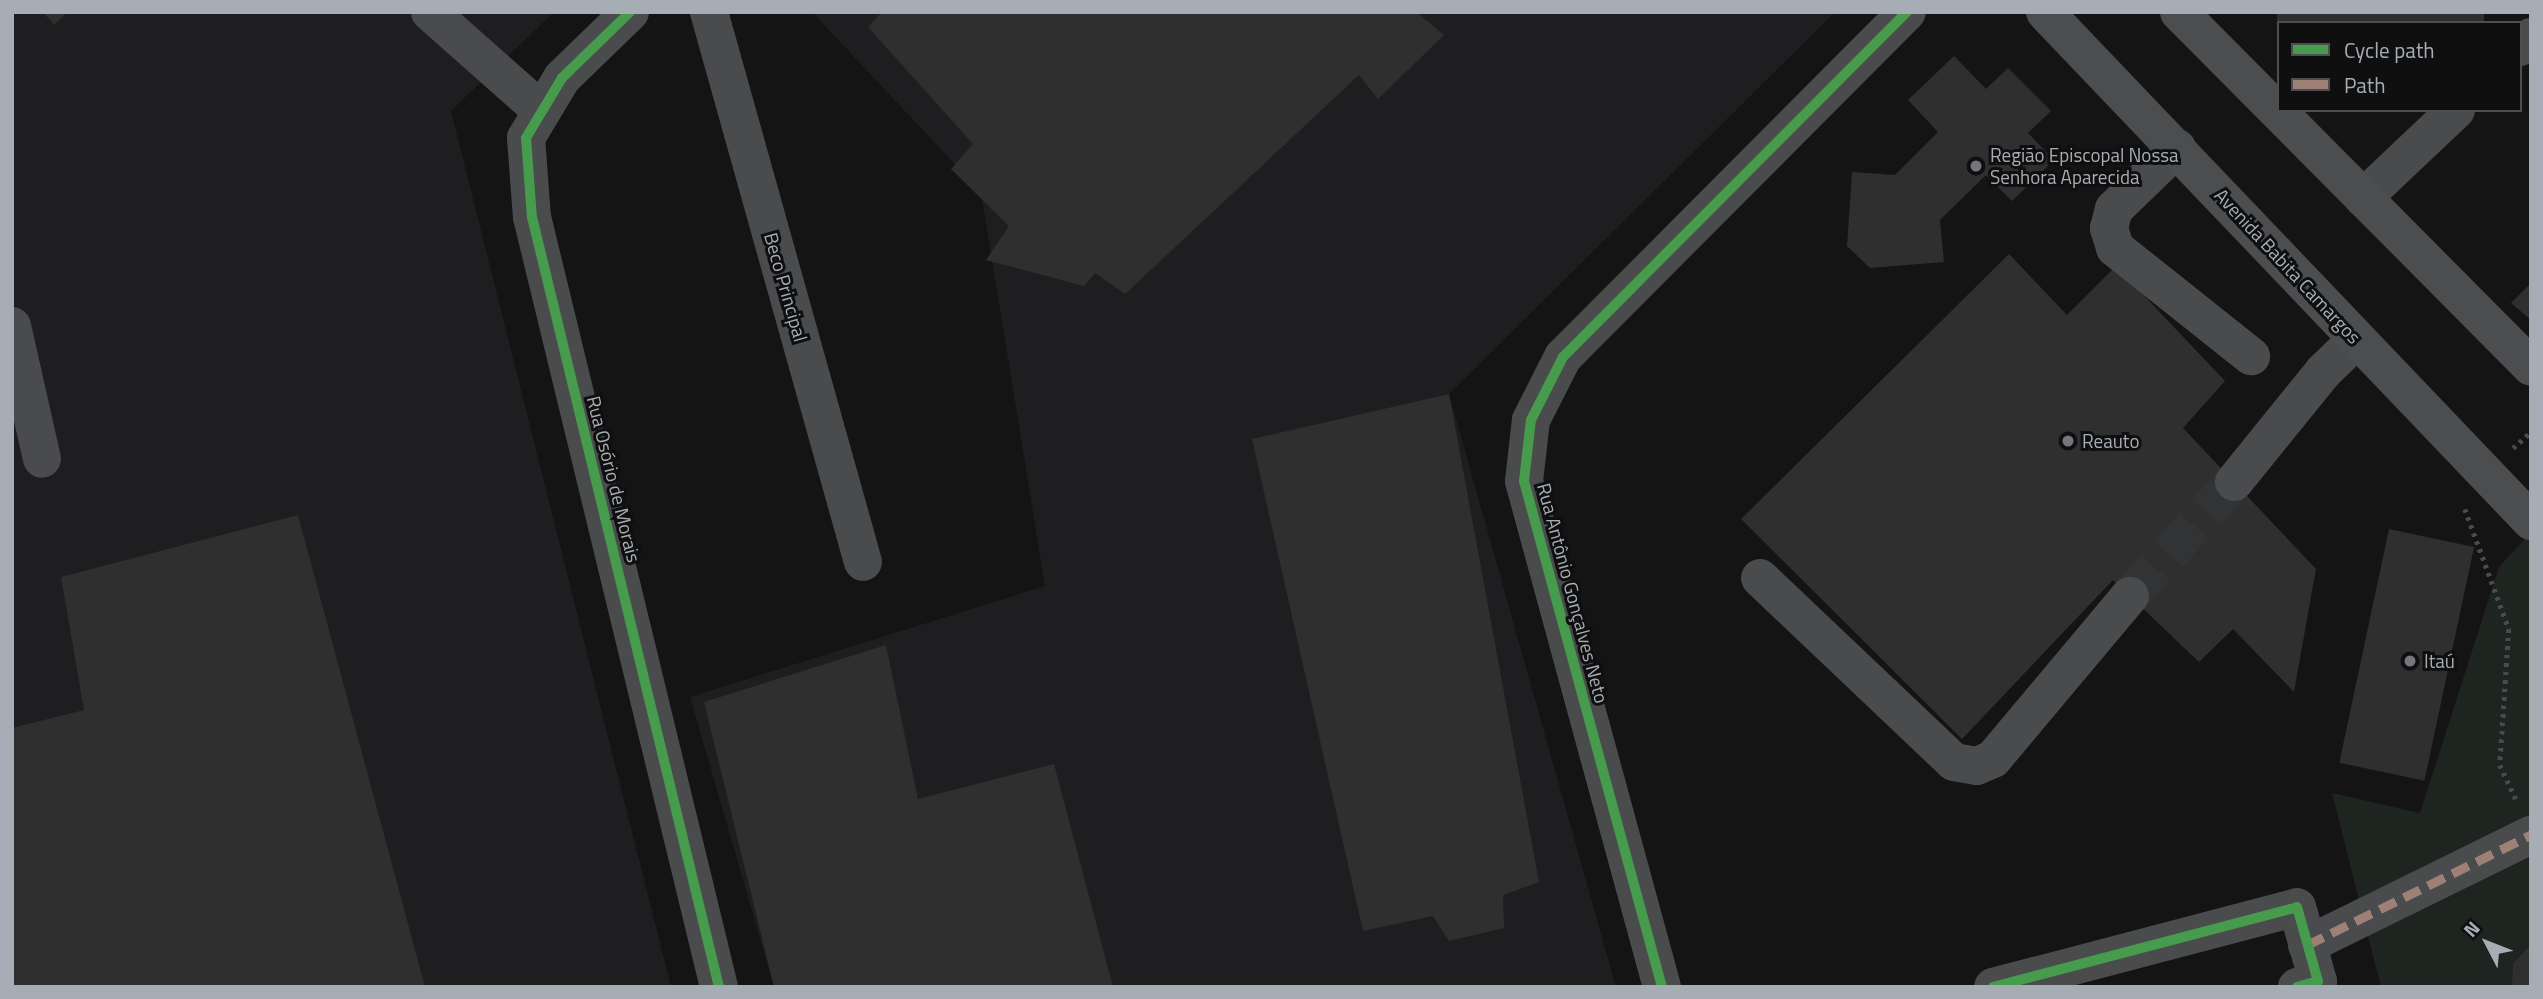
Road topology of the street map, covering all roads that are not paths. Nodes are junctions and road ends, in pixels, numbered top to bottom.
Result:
1 (430, 12) edge
2 (630, 12) edge
3 (709, 12) edge
4 (1907, 12) edge
5 (2045, 12) edge
6 (2179, 12) edge
7 (542, 111) junction
8 (2277, 111) edge
9 (2278, 112) edge
10 (2454, 112) edge
11 (2177, 148) junction
12 (2363, 198) junction
13 (12, 326) edge
14 (2357, 339) junction
15 (2251, 356) dead end
16 (2531, 367) edge
17 (42, 459) dead end
18 (2234, 482) tunnel mouth
19 (2531, 521) edge
20 (863, 562) dead end
21 (1760, 578) dead end
22 (2130, 597) tunnel mouth
23 (2531, 835) edge
24 (2307, 945) junction
25 (719, 987) edge
26 (1662, 987) edge
27 (1993, 987) edge
28 (2297, 987) edge

1 - 7 street
2 - 7 street, Rua Osório de Morais
3 - 20 street, Beco Principal
4 - 26 street, Rua Antônio Gonçalves Neto
5 - 11 main road, Avenida Babita Camargos
6 - 8 main road
7 - 25 street, Rua Osório de Morais
9 - 12 main road
10 - 12 street
11 - 14 main road, Avenida Babita Camargos
11 - 15 street
12 - 16 main road
13 - 17 street
14 - 18 street
14 - 19 main road, Avenida Babita Camargos
21 - 22 street
23 - 24 street
24 - 27 street
24 - 28 street

